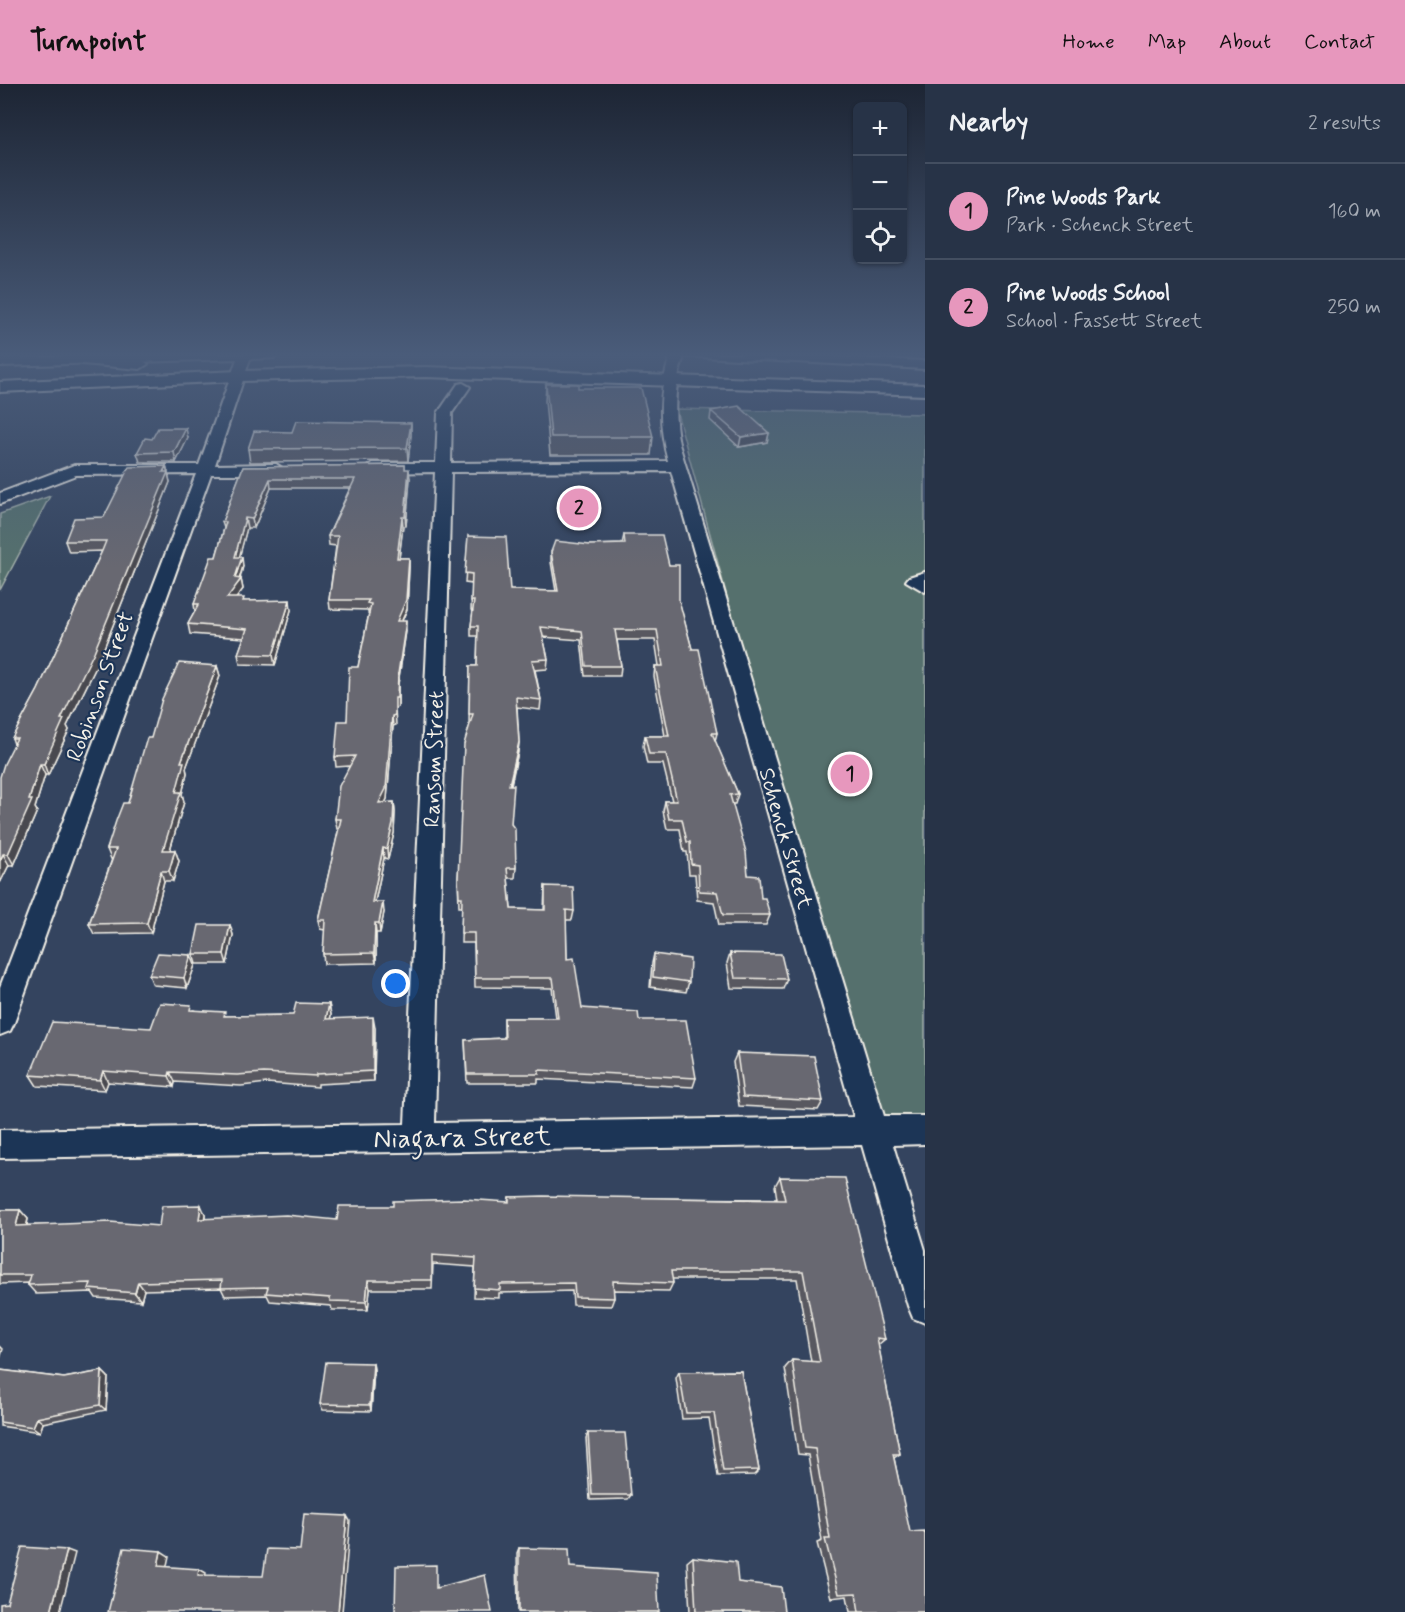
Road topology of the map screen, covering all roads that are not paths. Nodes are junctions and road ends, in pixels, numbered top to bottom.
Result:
1 (220, 425) edge
2 (444, 425) edge
3 (667, 425) edge
4 (677, 466) junction
5 (359, 468) edge
6 (442, 468) junction
7 (288, 469) edge
8 (204, 470) junction
9 (0, 499) edge
10 (925, 577) edge
11 (925, 587) edge
12 (0, 1023) edge
13 (873, 1130) junction
14 (925, 1130) edge
15 (420, 1137) junction
16 (0, 1144) edge
17 (925, 1306) edge

1 - 8 street, Robinson Street
2 - 6 street, Ransom Street
3 - 4 street, Schenck Street
4 - 6 street
4 - 13 street, Schenck Street
5 - 6 street
6 - 15 street, Ransom Street
7 - 8 street
8 - 9 street
8 - 12 street, Robinson Street
10 - 11 street
13 - 14 street, Niagara Street
13 - 15 street, Niagara Street
13 - 17 street, Schenck Street
15 - 16 street, Niagara Street

